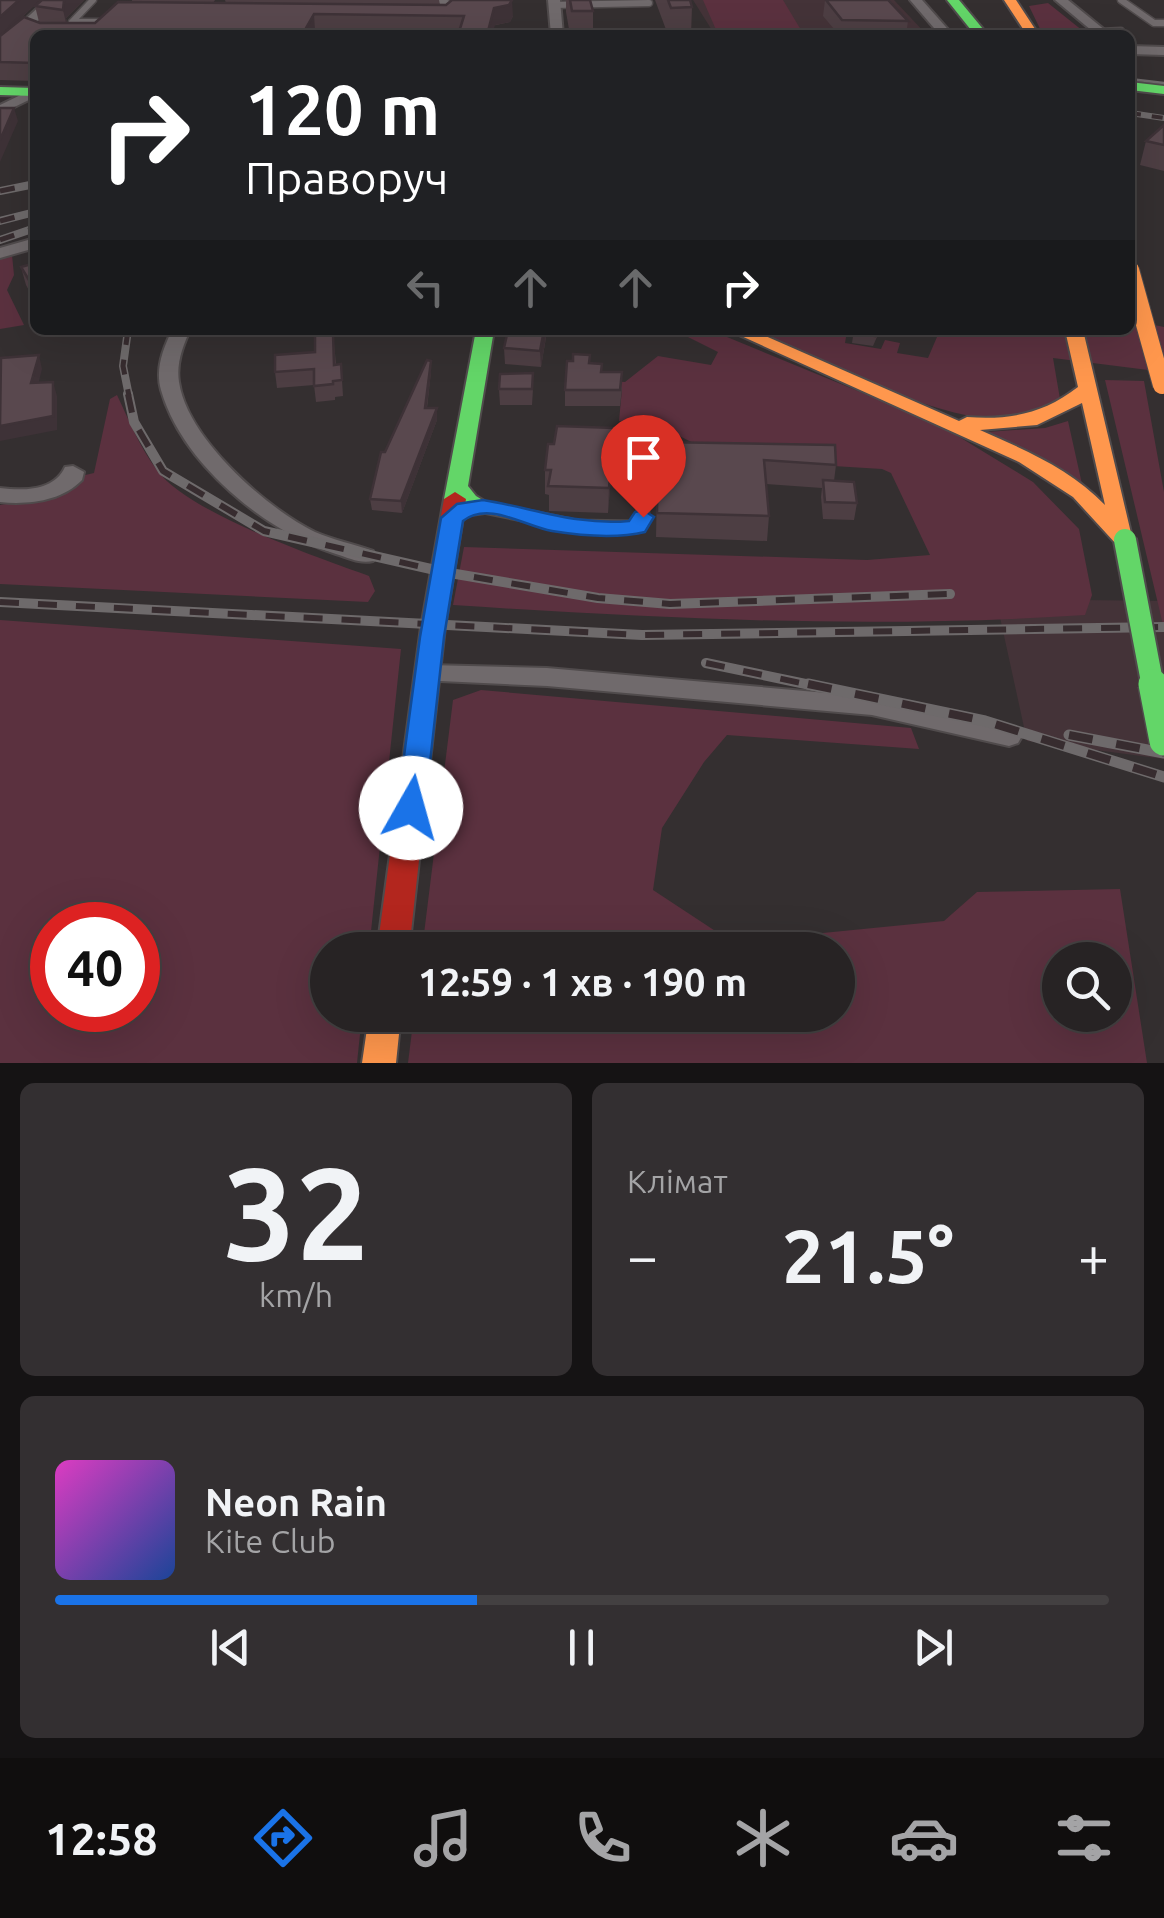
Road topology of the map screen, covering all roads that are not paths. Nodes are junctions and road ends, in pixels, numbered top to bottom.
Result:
1 (53, 0) edge
2 (92, 0) edge
3 (437, 0) edge
4 (916, 0) edge
5 (952, 0) edge
6 (1010, 0) edge
7 (1061, 0) edge
8 (1121, 0) edge
9 (554, 2) edge
10 (649, 3) dead end
11 (118, 12) edge
12 (427, 14) edge
13 (108, 22) junction
14 (1163, 28) edge
15 (101, 30) edge
16 (557, 30) edge
17 (943, 30) edge
18 (978, 30) edge
19 (1030, 30) edge
20 (1098, 30) edge
21 (1144, 30) dead end
22 (3, 44) edge
23 (1135, 50) edge
24 (1164, 51) edge
25 (1135, 87) edge
26 (1164, 90) edge
27 (0, 91) edge
28 (30, 92) edge
29 (30, 94) edge
30 (0, 109) edge
31 (30, 244) edge
32 (0, 252) edge
33 (1135, 288) edge
34 (1135, 313) edge
35 (1164, 319) edge
36 (179, 335) edge
37 (483, 335) edge
38 (749, 335) edge
39 (1075, 335) edge
40 (1086, 389) junction
41 (1163, 389) edge
42 (938, 416) junction
43 (642, 452) dead end
44 (73, 472) dead end
45 (457, 486) junction
46 (0, 494) edge
47 (483, 507) junction
48 (452, 518) junction
49 (1125, 540) junction
50 (365, 556) dead end
51 (428, 674) junction
52 (1009, 736) dead end
53 (1164, 741) edge
54 (396, 932) edge
55 (383, 1032) edge
56 (379, 1063) edge

1 - 22 street
2 - 13 lane
3 - 12 lane
4 - 17 street
5 - 18 main road
6 - 19 main road
7 - 20 street
8 - 14 lane
9 - 10 lane
9 - 16 street
11 - 13 lane
13 - 15 lane
14 - 21 lane
23 - 24 street
25 - 26 main road
27 - 28 main road
29 - 30 street
31 - 32 street
33 - 41 main road, bridge
34 - 35 main road
36 - 50 street
37 - 45 main road
38 - 42 main road
39 - 40 main road
40 - 42 main road
40 - 49 main road
42 - 49 main road
43 - 47 lane
44 - 46 street
45 - 47 main road
45 - 48 main road
47 - 48 main road
48 - 51 main road
49 - 53 main road, bridge
51 - 52 street
51 - 54 main road
55 - 56 main road

